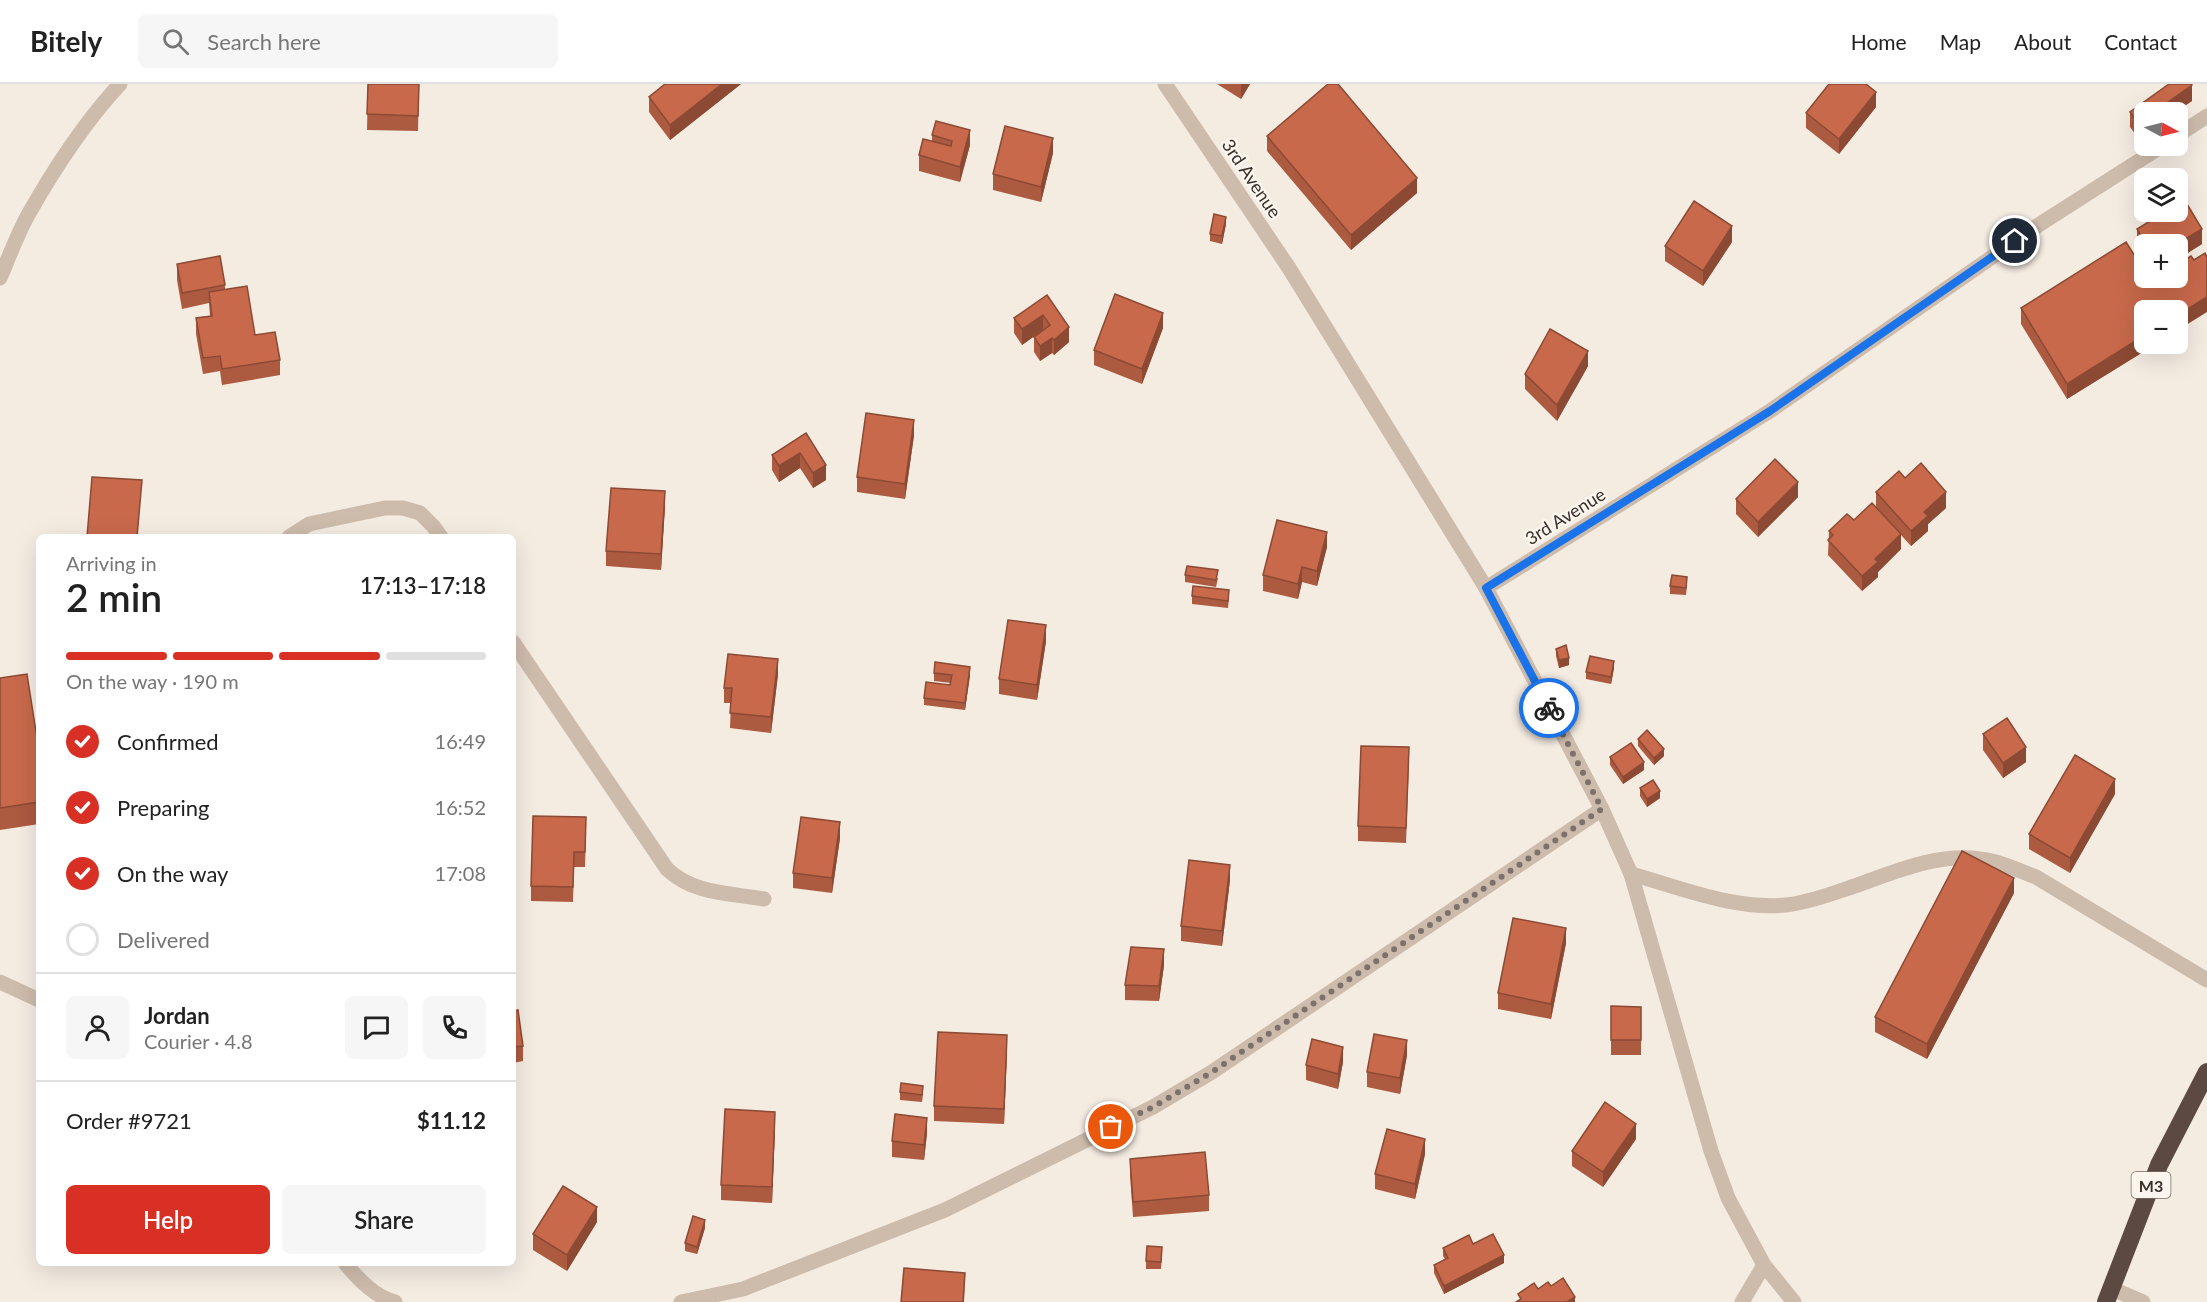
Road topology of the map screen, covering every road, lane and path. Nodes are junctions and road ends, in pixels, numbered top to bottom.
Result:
1 (120, 84) edge
2 (1165, 84) edge
3 (2207, 117) edge
4 (2188, 129) edge
5 (2146, 156) edge
6 (0, 278) edge
7 (294, 534) edge
8 (439, 534) edge
9 (1486, 588) junction
10 (516, 646) edge
11 (1602, 809) junction
12 (1631, 874) junction
13 (764, 899) dead end
14 (2207, 980) edge
15 (0, 982) edge
16 (36, 999) edge
17 (2207, 1072) edge
18 (1764, 1265) junction
19 (348, 1266) edge
20 (2108, 1295) edge
21 (395, 1302) edge
22 (681, 1302) edge
23 (1742, 1302) edge
24 (1794, 1302) edge
25 (2142, 1302) edge

1 - 6 street
2 - 9 street, 3rd Avenue
3 - 4 street
5 - 9 street, 3rd Avenue
7 - 8 street
9 - 11 street
10 - 13 street
11 - 12 street
11 - 22 street
12 - 14 street
12 - 18 street
15 - 16 street
17 - 20 highway, M3
18 - 23 street
18 - 24 street
19 - 21 street
20 - 25 street

